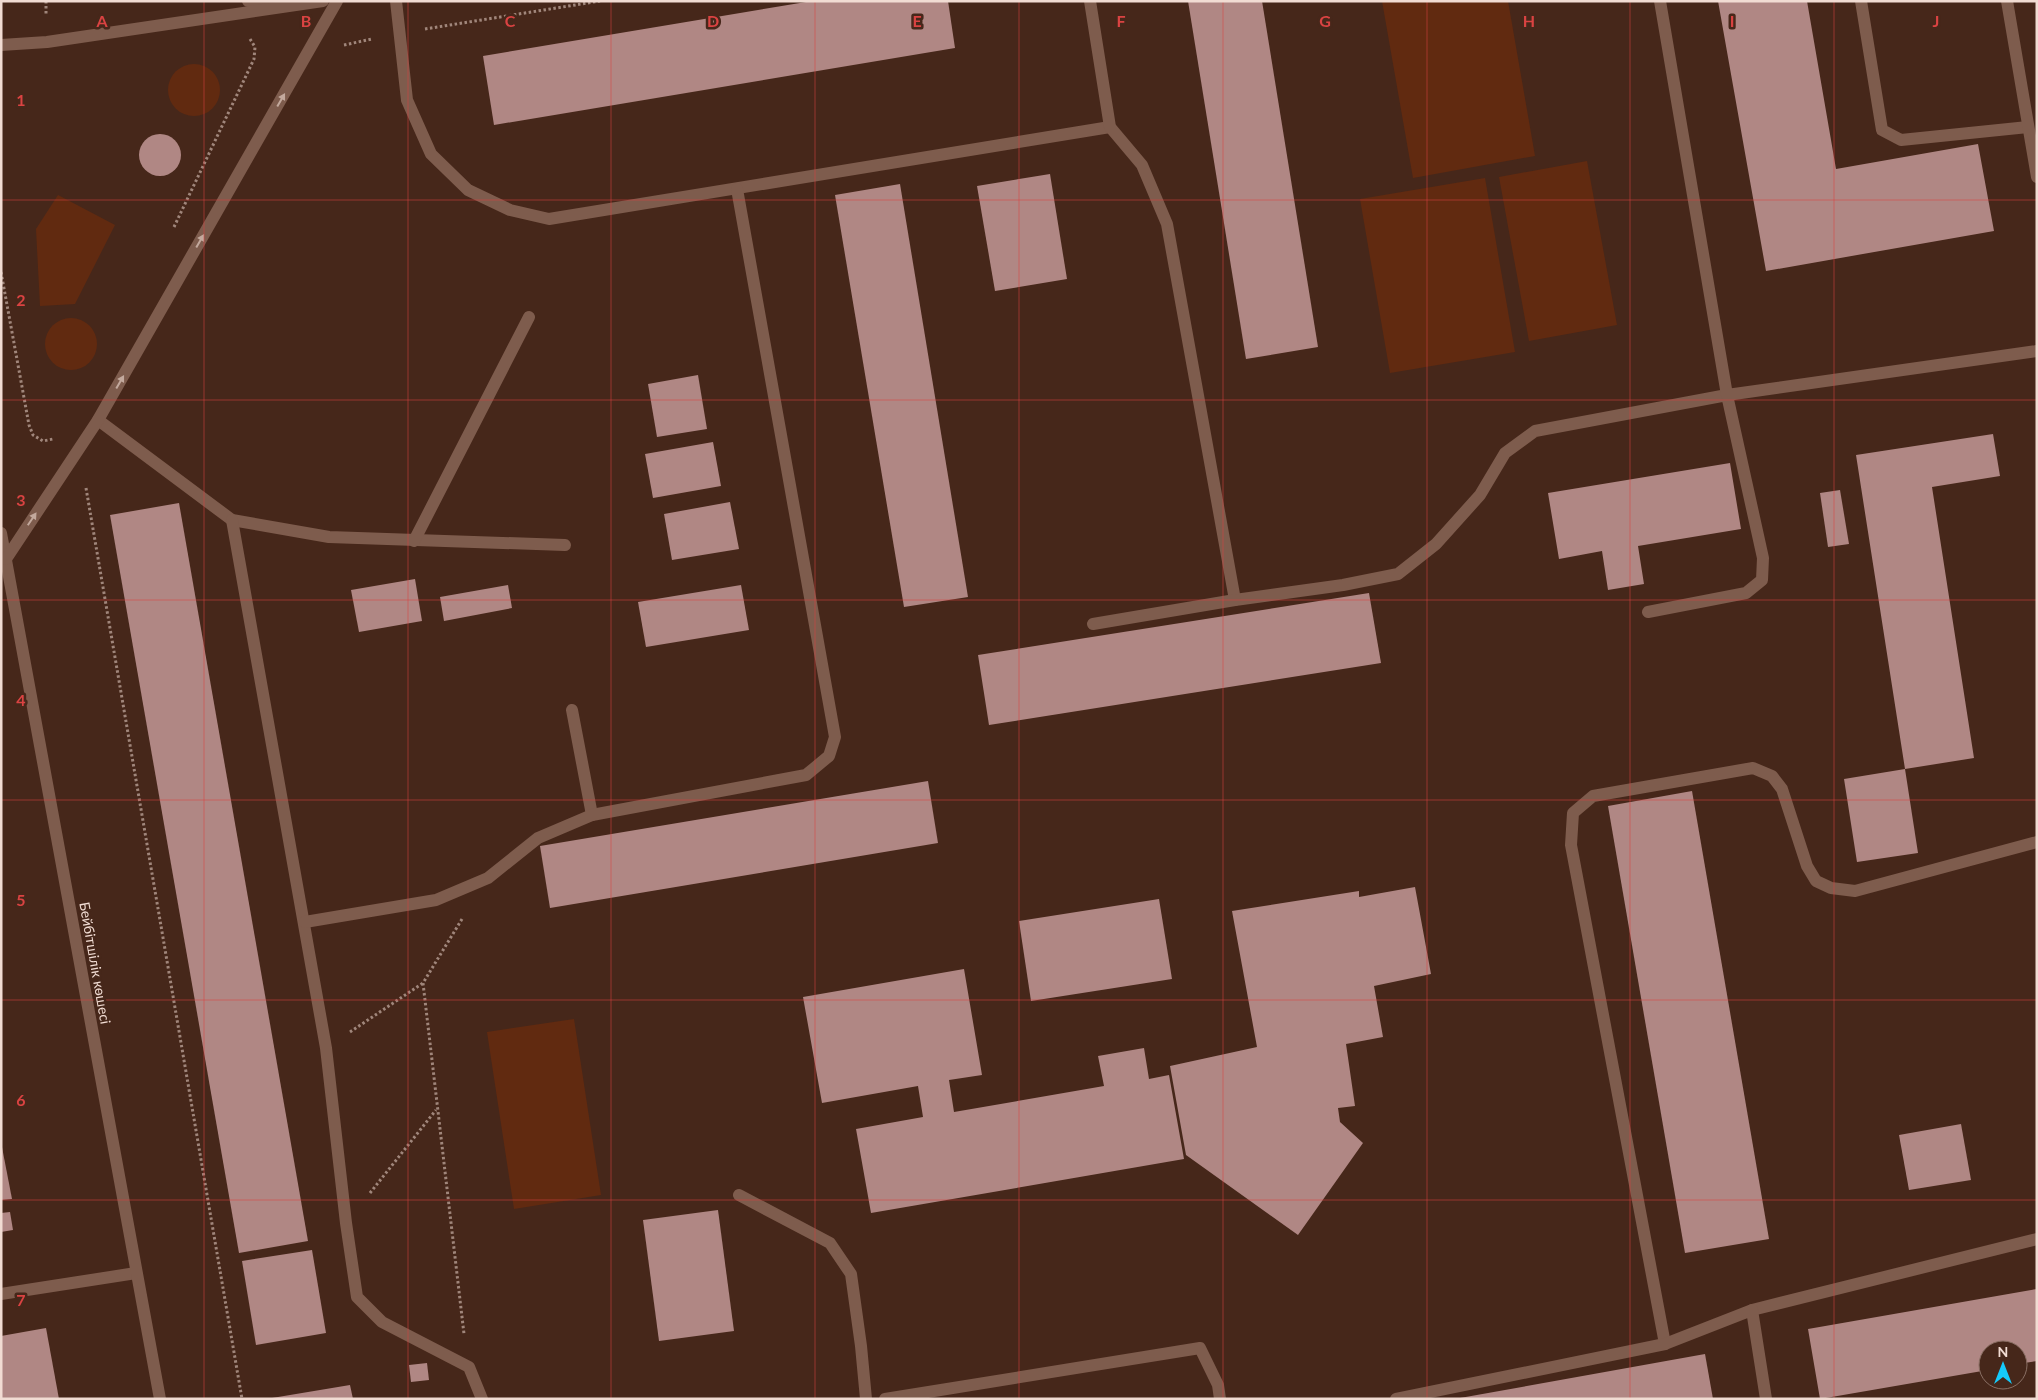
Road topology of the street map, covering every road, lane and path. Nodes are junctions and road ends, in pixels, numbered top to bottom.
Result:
1 (248, 1) edge
2 (314, 1) edge
3 (323, 1) edge
4 (338, 1) edge
5 (396, 1) edge
6 (600, 1) edge
7 (1090, 1) edge
8 (1660, 1) edge
9 (1861, 1) edge
10 (2007, 1) edge
11 (400, 34) junction
12 (243, 36) dead end
13 (1, 45) edge
14 (339, 48) dead end
15 (1110, 127) junction
16 (2028, 127) junction
17 (2037, 178) edge
18 (736, 189) junction
19 (172, 230) dead end
20 (1, 272) edge
21 (529, 317) dead end
22 (2037, 350) edge
23 (1727, 395) junction
24 (98, 420) junction
25 (56, 438) dead end
26 (81, 446) junction
27 (232, 520) junction
28 (1, 533) edge
29 (414, 541) junction
30 (565, 545) dead end
31 (3, 554) edge
32 (1235, 600) junction
33 (1648, 612) dead end
34 (1093, 624) dead end
35 (572, 710) dead end
36 (592, 815) junction
37 (2037, 842) edge
38 (488, 878) junction
39 (305, 922) junction
40 (422, 983) junction
41 (326, 1048) junction
42 (437, 1109) junction
43 (739, 1196) dead end
44 (346, 1223) junction
45 (2037, 1240) edge
46 (136, 1273) junction
47 (1, 1294) edge
48 (1752, 1310) junction
49 (1665, 1344) junction
50 (468, 1367) junction
51 (160, 1399) edge
52 (242, 1399) edge
53 (482, 1399) edge
54 (866, 1399) edge
55 (885, 1399) edge
56 (1220, 1399) edge
57 (1396, 1399) edge
58 (1766, 1399) edge

1 - 2 main road
3 - 13 main road
24 -> 4 main road
5 - 11 main road
6 - 11 path
7 - 15 main road
8 - 23 main road
9 - 16 main road
10 - 16 main road
11 - 14 path
11 - 18 main road
12 - 19 path
15 - 18 main road
15 - 32 main road
16 - 17 main road
18 - 36 main road
20 - 25 path
21 - 29 main road
22 - 23 main road
23 - 32 main road
23 - 33 main road
24 - 26 main road
24 - 27 main road
31 -> 26 main road
26 - 52 path
27 - 29 main road
27 - 39 main road
28 - 31 main road, Бейбітшілік көшесі
29 - 30 main road
31 - 46 main road, Бейбітшілік көшесі
32 - 34 main road
35 - 36 main road
36 - 38 main road
37 - 49 main road
38 - 39 main road
38 - 40 path
39 - 41 main road
40 - 41 path
40 - 42 path
41 - 44 main road
42 - 44 path
42 - 50 path
43 - 54 main road
44 - 50 main road
45 - 48 main road
46 - 47 main road
46 - 51 main road, Бейбітшілік көшесі
48 - 49 main road
48 - 58 main road
49 - 57 main road
50 - 53 main road
55 - 56 main road

